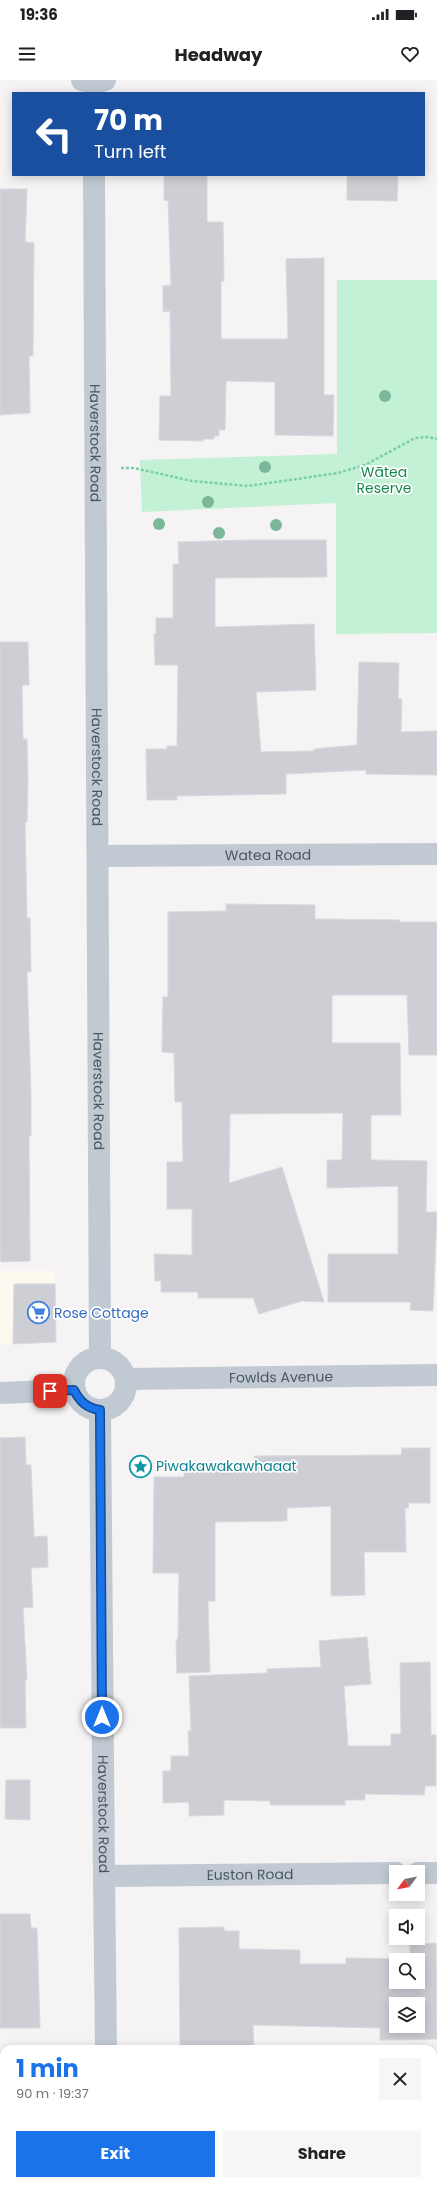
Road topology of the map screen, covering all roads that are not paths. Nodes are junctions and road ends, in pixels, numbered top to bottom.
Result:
1 (94, 176) edge
2 (437, 854) edge
3 (98, 856) junction
4 (100, 1358) junction
5 (437, 1375) edge
6 (126, 1379) junction
7 (74, 1390) junction
8 (0, 1393) edge
9 (100, 1410) junction
10 (437, 1872) edge
11 (389, 1873) edge
12 (425, 1873) edge
13 (104, 1876) junction
14 (106, 2045) edge

1 - 3 street, Haverstock Road
2 - 3 street, Watea Road
3 - 4 street, Haverstock Road
4 - 6 street
4 - 7 street
5 - 6 street, Fowlds Avenue
6 - 9 street
7 - 8 street
7 - 9 street
9 - 13 street, Haverstock Road
10 - 12 street
11 - 13 street, Euston Road
13 - 14 street, Haverstock Road

